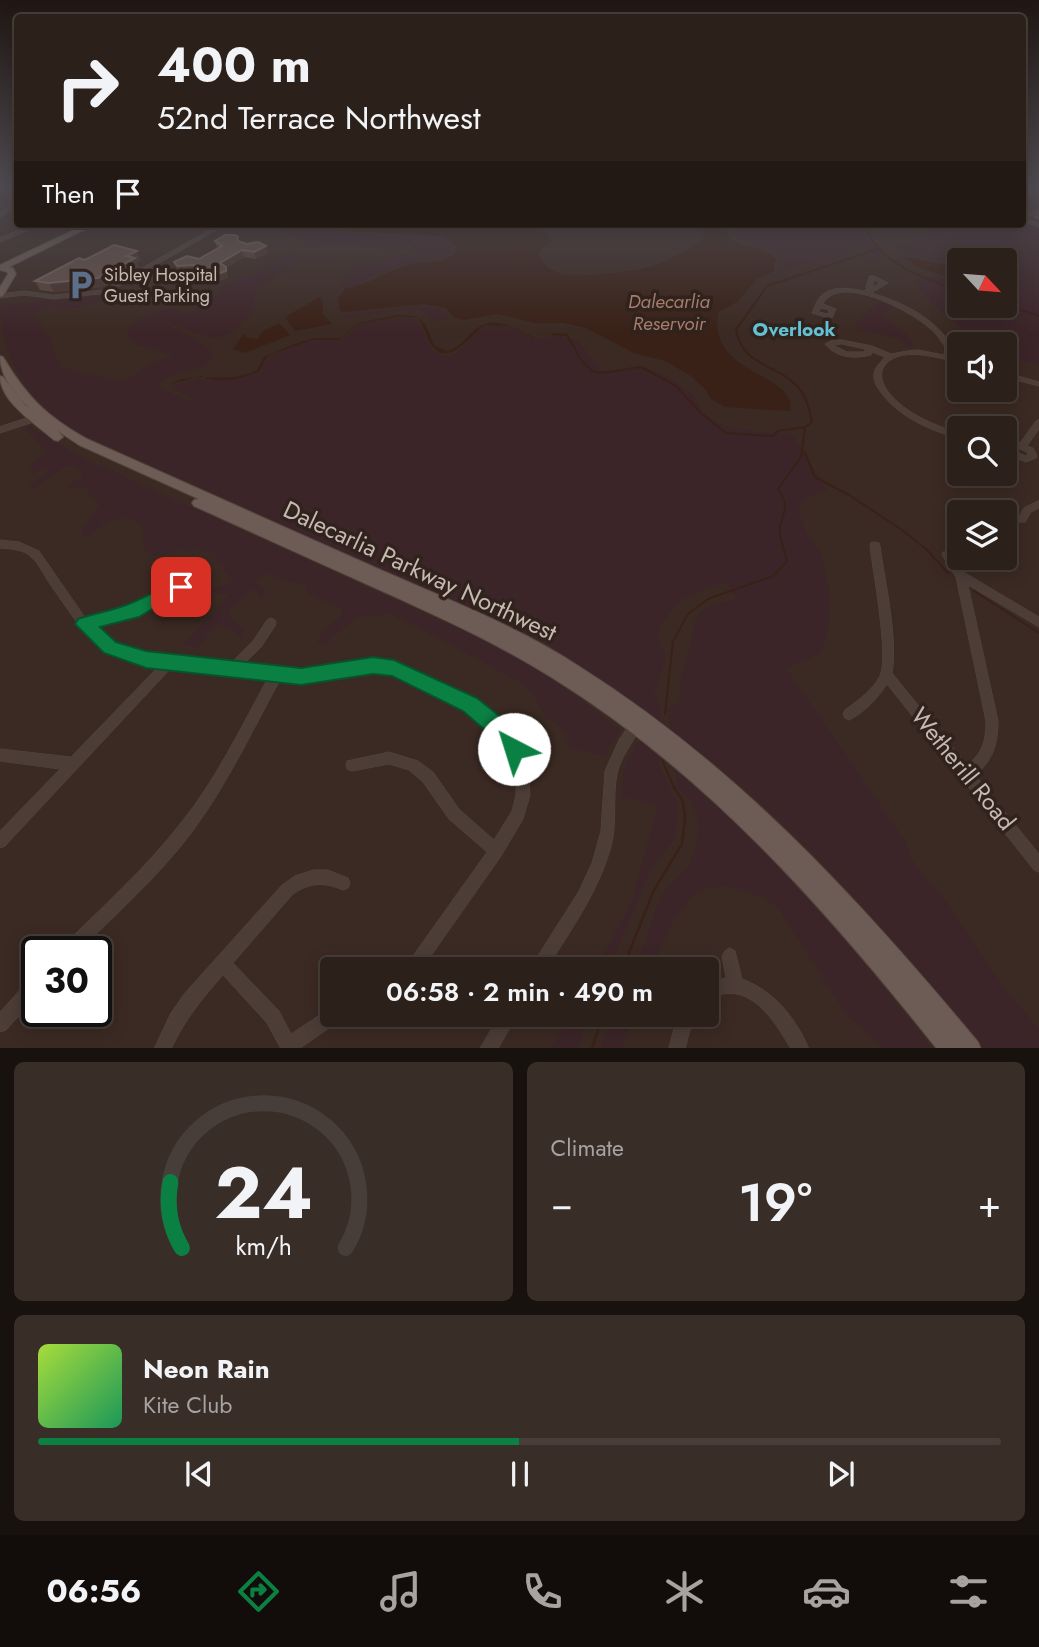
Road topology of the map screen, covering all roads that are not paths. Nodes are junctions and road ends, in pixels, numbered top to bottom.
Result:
1 (70, 235) edge
2 (205, 235) edge
3 (1, 269) edge
4 (0, 284) edge
5 (0, 297) edge
6 (819, 305) dead end
7 (947, 341) edge
8 (869, 348) dead end
9 (891, 357) junction
10 (947, 357) edge
11 (0, 359) edge
12 (1017, 378) edge
13 (0, 379) edge
14 (1038, 385) edge
15 (39, 418) junction
16 (1039, 423) edge
17 (0, 430) edge
18 (947, 431) edge
19 (1017, 445) edge
20 (1023, 446) junction
21 (1017, 456) edge
22 (1035, 460) edge
23 (1039, 504) edge
24 (1022, 520) dead end
25 (0, 544) edge
26 (875, 546) dead end
27 (957, 570) edge
28 (961, 576) junction
29 (162, 595) dead end
30 (1039, 622) edge
31 (271, 623) dead end
32 (84, 624) junction
33 (170, 662) junction
34 (233, 667) junction
35 (277, 674) junction
36 (887, 674) junction
37 (849, 714) dead end
38 (635, 726) junction
39 (0, 755) edge
40 (73, 764) junction
41 (352, 765) dead end
42 (966, 773) junction
43 (0, 841) edge
44 (496, 851) junction
45 (1039, 865) edge
46 (343, 883) dead end
47 (84, 936) edge
48 (730, 956) dead end
49 (420, 957) edge
50 (545, 957) edge
51 (223, 964) junction
52 (735, 985) junction
53 (719, 986) edge
54 (21, 1001) edge
55 (0, 1024) edge
56 (320, 1024) edge
57 (501, 1027) edge
58 (683, 1027) edge
59 (289, 1047) edge
60 (162, 1048) edge
61 (488, 1048) edge
62 (677, 1048) edge
63 (801, 1048) edge
64 (950, 1048) edge
65 (971, 1048) edge

1 - 3 main road
2 - 5 street
3 - 4 main road
3 - 5 main road
6 - 7 street
8 - 9 street
9 - 10 street
9 - 18 street
11 - 15 main road, Dalecarlia Parkway Northwest
12 - 14 street
13 - 15 main road, Dalecarlia Parkway Northwest
15 - 17 street
15 - 38 main road, Dalecarlia Parkway Northwest
15 - 65 main road, Dalecarlia Parkway Northwest
16 - 20 street
19 - 20 street
20 - 22 street
21 - 22 street
23 - 24 street
25 - 32 street
26 - 36 street
27 - 28 street
28 - 30 street
28 - 42 street
29 - 32 street
31 - 34 street
32 - 33 street
33 - 34 street
33 - 40 street
34 - 35 street
35 - 44 street
35 - 47 street
36 - 37 street
36 - 42 street, Wetherill Road
38 - 50 street
38 - 64 main road, Dalecarlia Parkway Northwest
39 - 40 street
40 - 43 street
41 - 44 street
42 - 45 street, Wetherill Road
44 - 49 street
46 - 51 street
48 - 52 street
51 - 59 street
51 - 60 street
52 - 53 street
52 - 63 street
54 - 55 street
56 - 59 street
57 - 61 street
58 - 62 street

